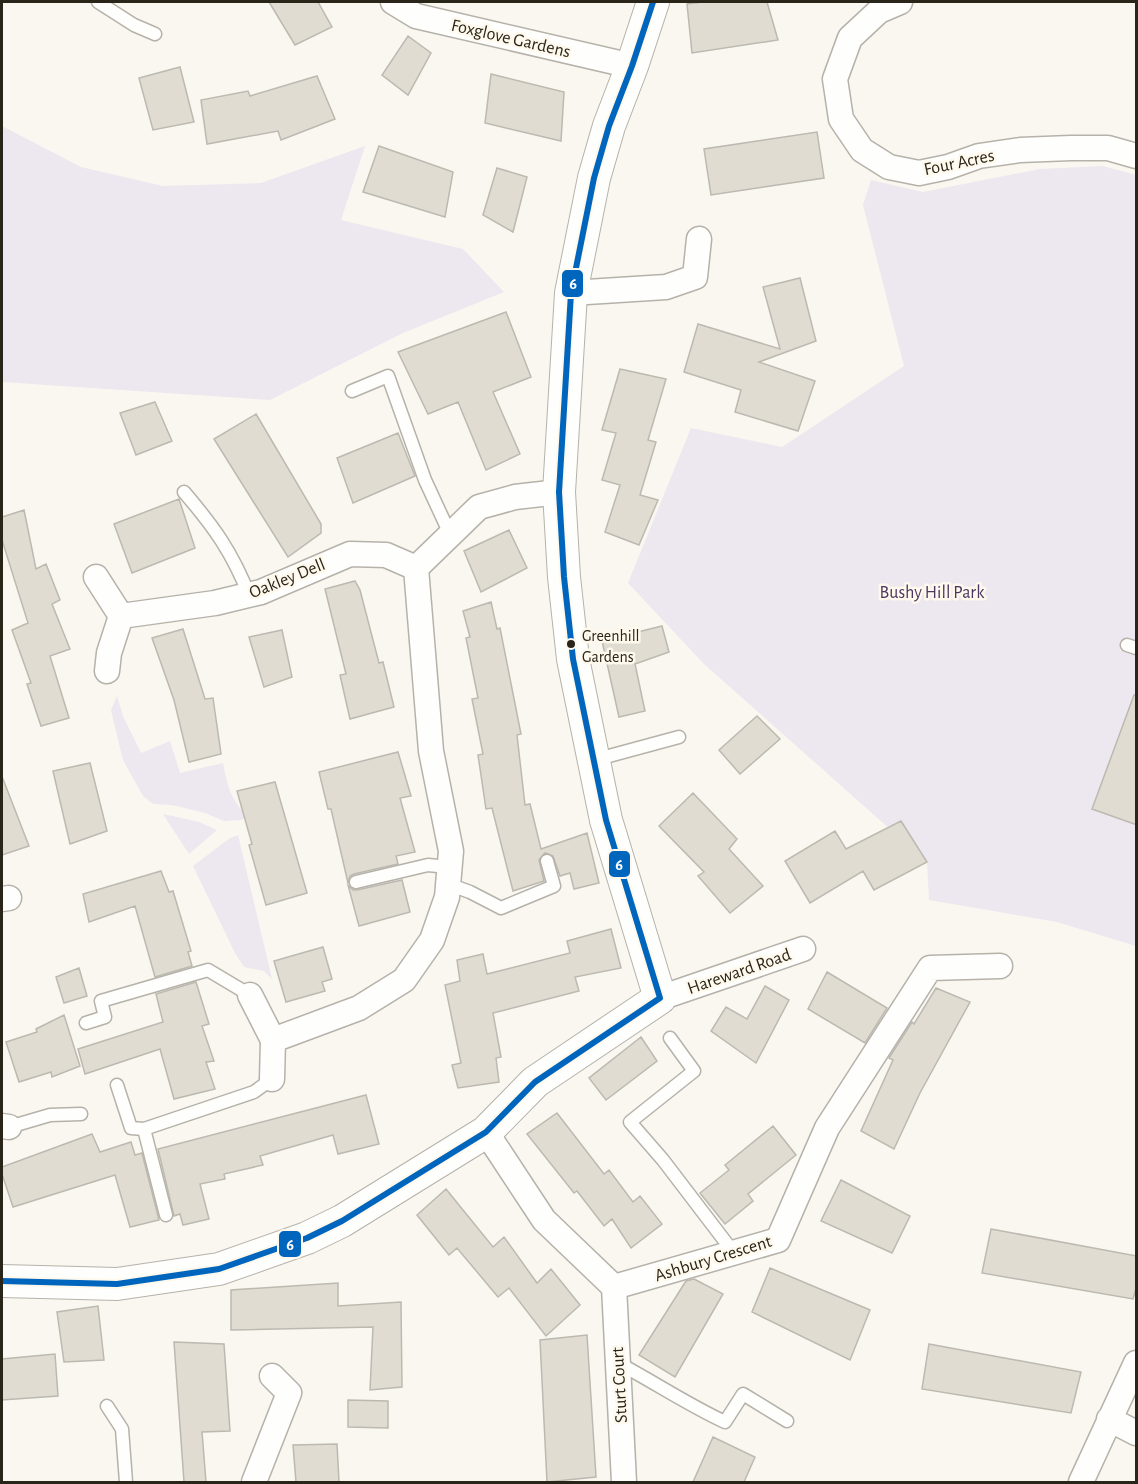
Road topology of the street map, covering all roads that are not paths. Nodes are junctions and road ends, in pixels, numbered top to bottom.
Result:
1 (98, 2) edge
2 (393, 2) edge
3 (652, 2) edge
4 (900, 2) edge
5 (154, 34) dead end
6 (633, 66) junction
7 (1137, 156) edge
8 (699, 239) dead end
9 (571, 293) junction
10 (352, 391) dead end
11 (184, 492) dead end
12 (559, 492) junction
13 (450, 534) junction
14 (416, 568) junction
15 (96, 577) dead end
16 (249, 595) junction
17 (121, 616) junction
18 (107, 671) dead end
19 (679, 737) dead end
20 (593, 760) junction
21 (547, 861) dead end
22 (448, 876) junction
23 (356, 882) dead end
24 (803, 949) dead end
25 (1000, 966) dead end
26 (250, 995) joint
27 (660, 998) junction
28 (86, 1023) dead end
29 (670, 1038) dead end
30 (273, 1040) junction
31 (272, 1079) joint
32 (117, 1085) dead end
33 (81, 1114) dead end
34 (5, 1126) edge
35 (144, 1129) junction
36 (486, 1132) junction
37 (166, 1215) dead end
38 (734, 1253) junction
39 (2, 1281) edge
40 (614, 1287) junction
41 (618, 1363) junction
42 (1137, 1363) edge
43 (272, 1376) dead end
44 (107, 1406) dead end
45 (1109, 1419) junction
46 (787, 1421) dead end
47 (1137, 1433) edge
48 (126, 1482) edge
49 (254, 1482) edge
50 (624, 1482) edge
51 (1081, 1482) edge

1 - 5 lane
2 - 6 street, Foxglove Gardens
3 - 6 street
4 - 7 street, Four Acres
6 - 9 street
8 - 9 street
9 - 12 street
10 - 13 lane
11 - 16 lane
12 - 13 street
12 - 20 street
13 - 14 street
14 - 16 street, Oakley Dell
14 - 22 street
15 - 17 street
16 - 17 street, Oakley Dell
17 - 18 street
19 - 20 lane
20 - 27 street
21 - 22 lane
22 - 23 lane
22 - 30 street
24 - 27 street, Hareward Road
25 - 38 street, Ashbury Crescent
26 - 28 lane
26 - 30 street
27 - 36 street, Hareward Road
29 - 38 lane
30 - 31 street
31 - 35 lane
32 - 35 lane
33 - 34 lane
35 - 37 lane
36 - 39 street, Hareward Road
36 - 40 street
38 - 40 street, Ashbury Crescent
40 - 41 street, Sturt Court
41 - 46 lane
41 - 50 street, Sturt Court
42 - 45 street
43 - 49 street
44 - 48 lane
45 - 47 street
45 - 51 street

